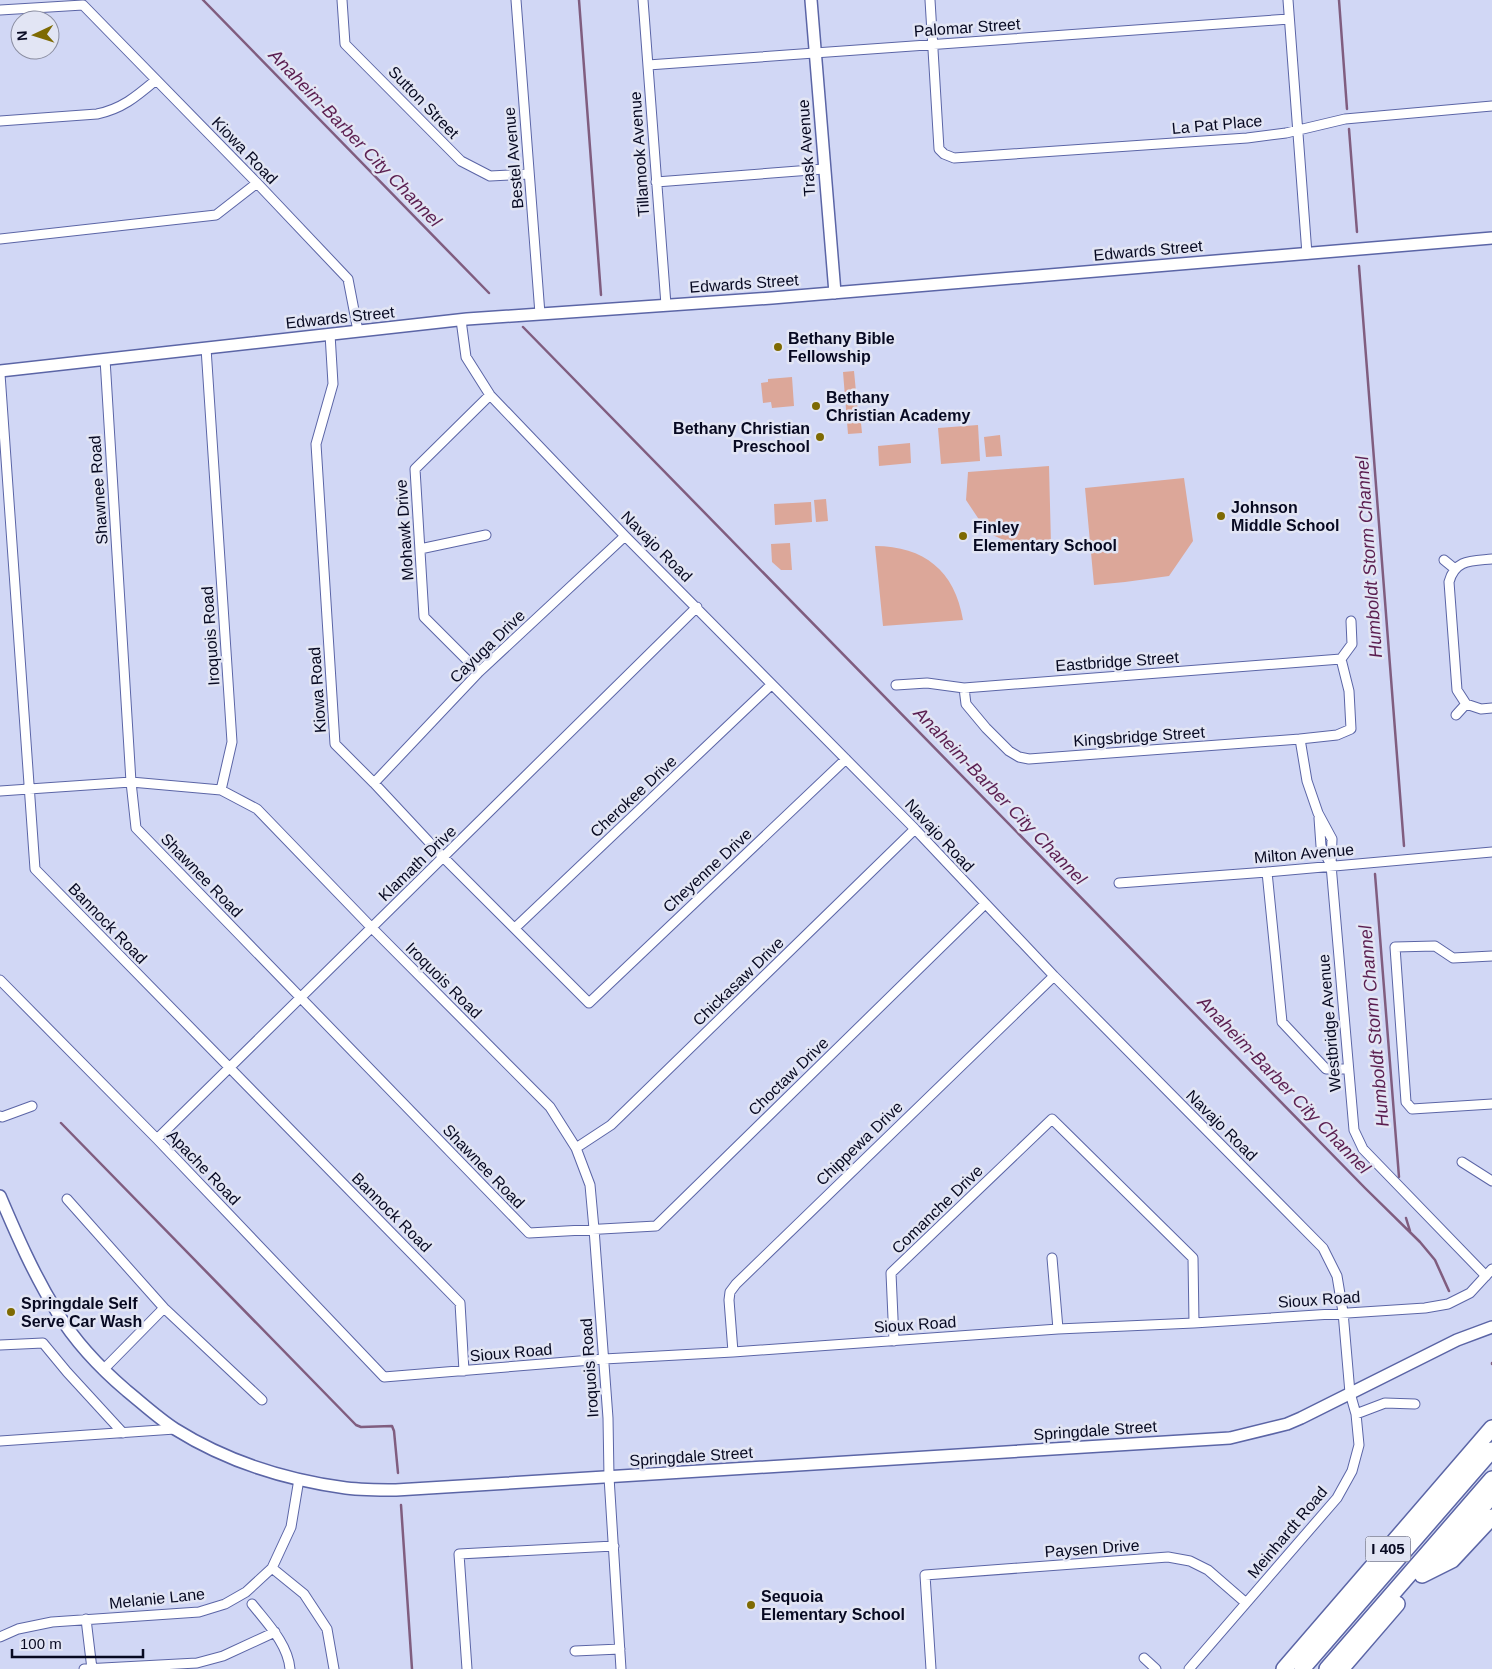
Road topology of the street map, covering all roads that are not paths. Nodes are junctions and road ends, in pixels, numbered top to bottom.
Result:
1 (342, 0) edge
2 (516, 0) edge
3 (643, 0) edge
4 (811, 0) edge
5 (930, 0) edge
6 (1288, 0) edge
7 (0, 10) edge
8 (1289, 19) junction
9 (932, 44) junction
10 (815, 53) junction
11 (648, 65) junction
12 (156, 80) junction
13 (1492, 106) edge
14 (0, 121) edge
15 (1298, 130) junction
16 (824, 168) junction
17 (529, 174) junction
18 (656, 182) junction
19 (257, 183) junction
20 (1492, 238) edge
21 (0, 239) edge
22 (1307, 254) junction
23 (835, 293) junction
24 (666, 305) junction
25 (540, 314) junction
26 (461, 320) junction
27 (358, 331) junction
28 (330, 334) junction
29 (206, 348) junction
30 (105, 360) junction
31 (0, 373) edge
32 (490, 395) junction
33 (486, 534) dead end
34 (624, 536) junction
35 (420, 550) junction
36 (1492, 559) edge
37 (1444, 560) dead end
38 (1455, 569) junction
39 (697, 607) junction
40 (1351, 621) dead end
41 (1341, 659) junction
42 (479, 672) junction
43 (771, 685) junction
44 (896, 685) dead end
45 (964, 688) junction
46 (1466, 704) junction
47 (1492, 708) edge
48 (1456, 715) dead end
49 (1300, 739) junction
50 (846, 760) junction
51 (131, 782) junction
52 (374, 783) junction
53 (30, 789) junction
54 (221, 790) junction
55 (0, 791) edge
56 (915, 829) junction
57 (1492, 852) edge
58 (444, 858) junction
59 (1331, 865) junction
60 (1267, 872) junction
61 (1119, 883) dead end
62 (984, 904) junction
63 (371, 927) junction
64 (515, 928) junction
65 (1492, 956) edge
66 (1054, 976) junction
67 (0, 980) edge
68 (301, 999) junction
69 (588, 1003) joint
70 (229, 1068) junction
71 (1348, 1069) junction
72 (1492, 1104) edge
73 (32, 1106) dead end
74 (0, 1116) edge
75 (157, 1139) junction
76 (576, 1148) junction
77 (1462, 1162) dead end
78 (1492, 1181) edge
79 (0, 1196) edge
80 (67, 1199) dead end
81 (594, 1229) junction
82 (1052, 1258) dead end
83 (1489, 1272) edge
84 (164, 1308) junction
85 (1343, 1312) junction
86 (1194, 1323) junction
87 (1492, 1327) edge
88 (1058, 1329) junction
89 (894, 1341) junction
90 (0, 1345) edge
91 (733, 1352) junction
92 (604, 1359) junction
93 (103, 1370) junction
94 (464, 1371) junction
95 (384, 1377) joint
96 (1350, 1393) junction
97 (262, 1400) dead end
98 (1415, 1404) dead end
99 (1356, 1414) junction
100 (1492, 1428) edge
101 (175, 1429) junction
102 (123, 1433) junction
103 (0, 1441) edge
104 (1492, 1450) edge
105 (609, 1477) junction
106 (1492, 1479) edge
107 (299, 1480) junction
108 (1492, 1496) edge
109 (1492, 1516) edge
110 (614, 1546) junction
111 (272, 1568) junction
112 (1422, 1575) junction
113 (1246, 1603) junction
114 (252, 1604) dead end
115 (86, 1619) junction
116 (275, 1632) junction
117 (0, 1637) edge
118 (620, 1649) junction
119 (575, 1651) dead end
120 (1144, 1658) dead end
121 (89, 1669) edge
122 (290, 1669) edge
123 (334, 1669) edge
124 (467, 1669) edge
125 (622, 1669) edge
126 (931, 1669) edge
127 (1156, 1669) edge
128 (1189, 1669) edge
129 (1284, 1669) edge
130 (1302, 1669) edge
131 (1327, 1669) edge
132 (1341, 1669) edge

1 - 17 street, Sutton Street
2 - 17 street, Bestel Avenue
3 - 11 street, Tillamook Avenue
4 - 10 street, Trask Avenue
5 - 9 street
6 - 8 street
7 - 12 street, Kiowa Road
8 - 9 street, Palomar Street
8 - 15 street
9 - 10 street, Palomar Street
9 - 15 street, La Pat Place
10 - 11 street, Palomar Street
10 - 16 street, Trask Avenue
11 - 18 street, Tillamook Avenue
12 - 14 street
12 - 19 street, Kiowa Road
13 - 15 street, La Pat Place
15 - 22 street
16 - 18 street
16 - 23 street, Trask Avenue
17 - 25 street, Bestel Avenue
18 - 24 street, Tillamook Avenue
19 - 21 street
19 - 27 street, Kiowa Road
20 - 22 street, Edwards Street
22 - 23 street, Edwards Street
23 - 24 street, Edwards Street
24 - 25 street, Edwards Street
25 - 26 street, Edwards Street
26 - 27 street, Edwards Street
26 - 32 street, Navajo Road
27 - 28 street, Edwards Street
28 - 29 street, Edwards Street
28 - 52 street, Kiowa Road
29 - 30 street, Edwards Street
29 - 54 street, Iroquois Road
30 - 31 street, Edwards Street
30 - 51 street, Shawnee Road
31 - 53 street, Bannock Road
32 - 34 street, Navajo Road
32 - 35 street, Mohawk Drive
33 - 35 street
34 - 39 street, Navajo Road
34 - 42 street, Cayuga Drive
35 - 42 street, Mohawk Drive
36 - 38 street
37 - 38 street
38 - 46 street
39 - 43 street, Navajo Road
39 - 58 street, Klamath Drive
40 - 41 street
41 - 45 street, Eastbridge Street
41 - 49 street, Kingsbridge Street
42 - 52 street, Cayuga Drive
43 - 50 street, Navajo Road
43 - 64 street, Cherokee Drive
44 - 45 street, Eastbridge Street
45 - 49 street, Kingsbridge Street
46 - 47 street
46 - 48 street
49 - 59 street, Westbridge Avenue
50 - 56 street, Navajo Road
50 - 69 street, Cheyenne Drive
51 - 53 street
51 - 54 street
51 - 68 street, Shawnee Road
52 - 58 street, Kiowa Road
53 - 55 street
53 - 70 street, Bannock Road
54 - 63 street, Iroquois Road
56 - 62 street, Navajo Road
56 - 76 street, Chickasaw Drive
57 - 59 street, Milton Avenue
58 - 63 street, Klamath Drive
58 - 64 street, Kiowa Road
59 - 60 street, Milton Avenue
59 - 71 street, Westbridge Avenue
60 - 61 street, Milton Avenue
60 - 71 street
62 - 66 street, Navajo Road
62 - 81 street, Choctaw Drive
63 - 68 street, Klamath Drive
63 - 76 street, Iroquois Road
64 - 69 street, Kiowa Road
65 - 72 street
66 - 85 street, Navajo Road
66 - 91 street, Chippewa Drive
67 - 75 street, Apache Road
68 - 70 street, Klamath Drive
68 - 81 street, Shawnee Road
70 - 75 street, Klamath Drive
70 - 94 street, Bannock Road
71 - 83 street, Westbridge Avenue
73 - 74 street
75 - 95 street, Apache Road
76 - 81 street, Iroquois Road
77 - 78 street
79 - 93 street, Springdale Street
80 - 84 street
81 - 92 street, Iroquois Road
82 - 88 street
83 - 85 street, Sioux Road
84 - 93 street
84 - 97 street
85 - 86 street, Sioux Road
85 - 96 street, Navajo Road
86 - 88 street, Sioux Road
86 - 89 street, Comanche Drive
87 - 96 street, Springdale Street
88 - 89 street, Sioux Road
89 - 91 street, Sioux Road
90 - 102 street
91 - 92 street, Sioux Road
92 - 94 street, Sioux Road
92 - 105 street, Iroquois Road
93 - 101 street, Springdale Street
94 - 95 street, Sioux Road
96 - 99 street, Meinhardt Road
96 - 105 street, Springdale Street
98 - 99 street
99 - 113 street, Meinhardt Road
100 - 129 highway, I 405
101 - 102 street
101 - 107 street, Springdale Street
102 - 103 street
104 - 130 highway
105 - 107 street, Springdale Street
105 - 110 street, Iroquois Road
106 - 131 highway
107 - 111 street, Melanie Lane
108 - 112 highway, I 405
109 - 112 highway
110 - 118 street, Iroquois Road
110 - 124 street
111 - 115 street, Melanie Lane
111 - 123 street
112 - 132 highway, I 405
113 - 126 street, Paysen Drive
113 - 128 street, Meinhardt Road
114 - 116 street
115 - 117 street, Melanie Lane
115 - 121 street
116 - 121 street
116 - 122 street
118 - 119 street
118 - 125 street, Iroquois Road
120 - 127 street

